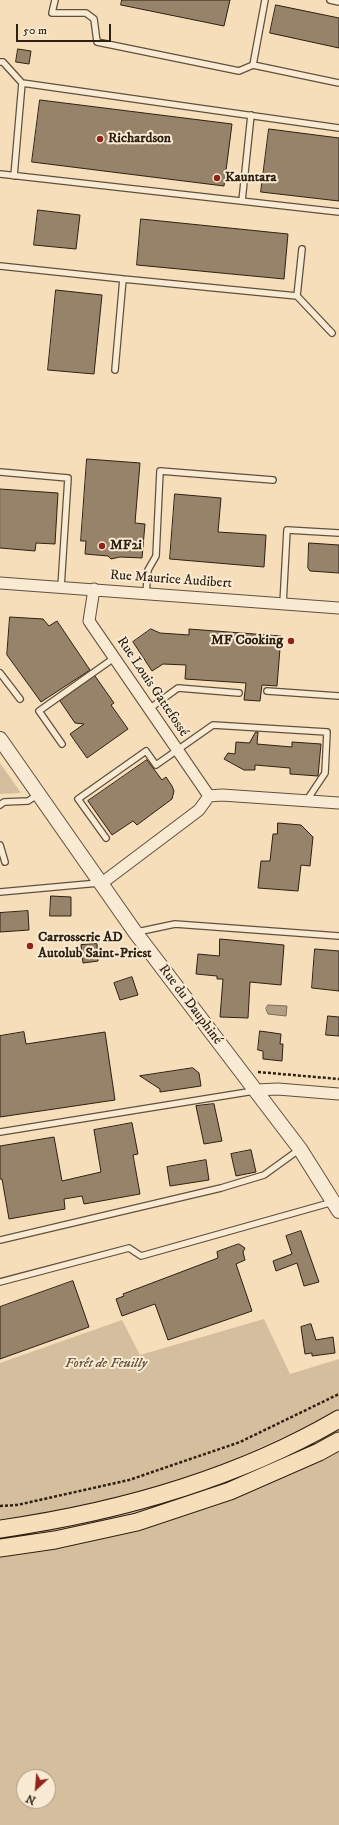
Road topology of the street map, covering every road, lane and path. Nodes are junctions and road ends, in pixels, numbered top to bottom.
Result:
1 (55, 0) edge
2 (265, 0) edge
3 (330, 0) edge
4 (339, 2) edge
5 (0, 62) edge
6 (253, 65) junction
7 (22, 83) junction
8 (339, 83) edge
9 (251, 115) junction
10 (339, 128) edge
11 (0, 174) edge
12 (14, 176) junction
13 (242, 201) junction
14 (339, 212) edge
15 (302, 249) dead end
16 (0, 266) edge
17 (123, 279) junction
18 (298, 296) junction
19 (332, 333) dead end
20 (114, 370) dead end
21 (0, 472) edge
22 (273, 480) dead end
23 (339, 534) edge
24 (0, 583) edge
25 (61, 587) junction
26 (94, 589) junction
27 (146, 593) junction
28 (283, 604) junction
29 (339, 608) edge
30 (114, 658) junction
31 (0, 673) edge
32 (267, 691) dead end
33 (239, 693) dead end
34 (339, 696) edge
35 (20, 699) dead end
36 (149, 709) junction
37 (0, 739) edge
38 (62, 744) dead end
39 (177, 750) junction
40 (39, 794) junction
41 (209, 796) junction
42 (307, 800) junction
43 (339, 802) edge
44 (0, 805) edge
45 (106, 838) dead end
46 (0, 845) edge
47 (5, 862) dead end
48 (102, 883) junction
49 (0, 892) edge
50 (135, 932) junction
51 (339, 936) edge
52 (240, 1070) junction
53 (339, 1079) edge
54 (256, 1090) junction
55 (339, 1094) edge
56 (0, 1132) edge
57 (300, 1149) junction
58 (336, 1206) edge
59 (0, 1240) edge
60 (0, 1282) edge
61 (339, 1394) edge
62 (339, 1419) edge
63 (339, 1441) edge
64 (0, 1506) edge
65 (0, 1529) edge
66 (0, 1548) edge

1 - 6 lane
2 - 6 lane
3 - 4 lane
5 - 7 lane
6 - 8 lane
7 - 9 lane
7 - 12 lane
9 - 10 lane
9 - 13 lane
11 - 12 lane
12 - 13 lane
13 - 14 lane
15 - 18 lane
16 - 17 lane
17 - 18 lane
17 - 20 lane
18 - 19 lane
21 - 25 lane
22 - 27 lane
23 - 28 lane
24 - 25 street, Rue Maurice Audibert
25 - 26 street, Rue Maurice Audibert
26 - 27 street, Rue Maurice Audibert
26 - 30 street, Rue Louis Gattefossé
27 - 28 street, Rue Maurice Audibert
28 - 29 street, Rue Maurice Audibert
30 - 36 street, Rue Louis Gattefossé
30 - 38 lane
31 - 35 lane
32 - 34 lane
33 - 36 lane
36 - 39 street, Rue Louis Gattefossé
37 - 40 street, Rue du Dauphiné
39 - 41 street, Rue Louis Gattefossé
39 - 42 lane
39 - 45 lane
40 - 44 lane
40 - 48 street, Rue du Dauphiné
41 - 42 street
41 - 48 street
42 - 43 street
46 - 47 lane
48 - 49 lane
48 - 50 street, Rue du Dauphiné
50 - 51 lane
50 - 52 street, Rue du Dauphiné
52 - 53 path
52 - 54 street, Rue du Dauphiné
54 - 55 street
54 - 56 lane
54 - 57 street, Rue du Dauphiné
57 - 58 street, Rue du Dauphiné
57 - 59 lane
58 - 60 lane
61 - 64 path
62 - 65 main road
63 - 66 main road

